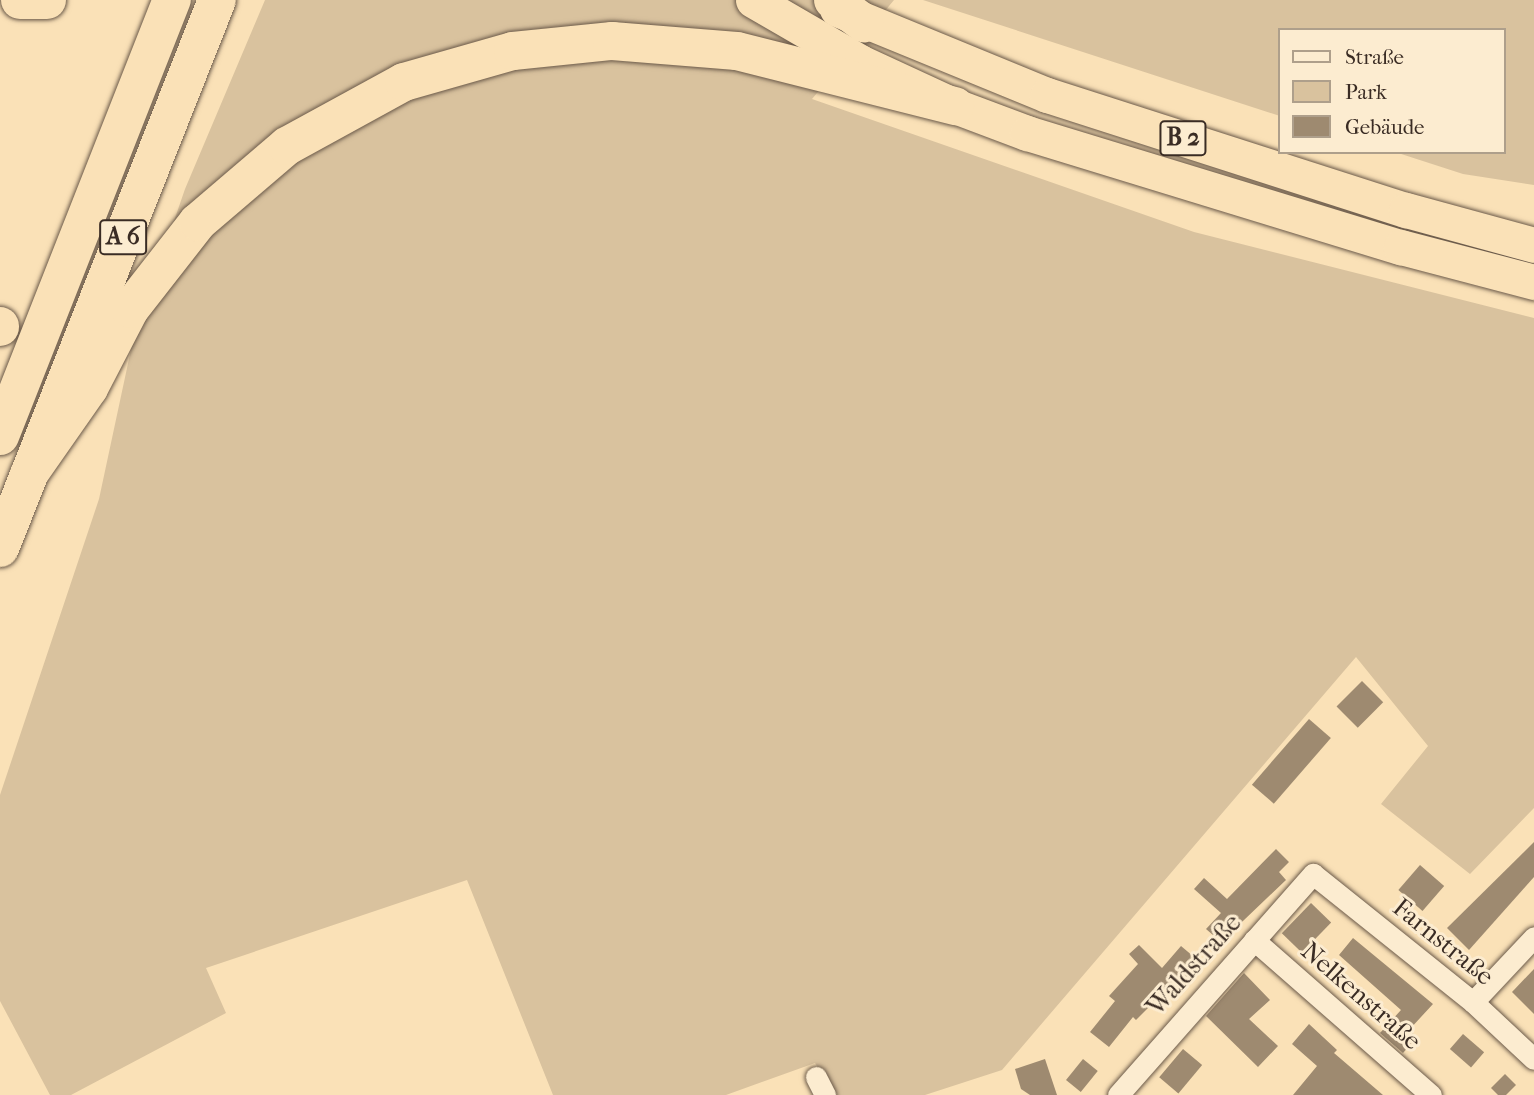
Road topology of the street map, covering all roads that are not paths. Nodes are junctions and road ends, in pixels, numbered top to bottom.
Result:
1 (20, 0) edge
2 (47, 0) edge
3 (172, 0) edge
4 (217, 0) edge
5 (753, 0) edge
6 (818, 0) edge
7 (833, 0) edge
8 (864, 23) junction
9 (955, 106) junction
10 (1534, 245) edge
11 (1534, 282) edge
12 (0, 436) edge
13 (29, 474) junction
14 (0, 548) edge
15 (1313, 874) joint
16 (1534, 937) edge
17 (1254, 940) junction
18 (1474, 1002) junction
19 (1534, 1059) edge
20 (1118, 1095) edge
21 (1431, 1095) edge

1 - 2 highway
3 - 12 highway, A 6
4 - 13 highway, A 6
5 - 9 highway, B 2
6 - 8 highway, B 2
7 - 8 highway
8 - 10 highway, B 2
9 - 11 highway, B 2
9 - 13 highway
13 - 14 highway, A 6
15 - 17 street, Waldstraße
15 - 18 street, Farnstraße
16 - 18 street
17 - 20 street, Waldstraße
17 - 21 street, Nelkenstraße
18 - 19 street, Farnstraße

